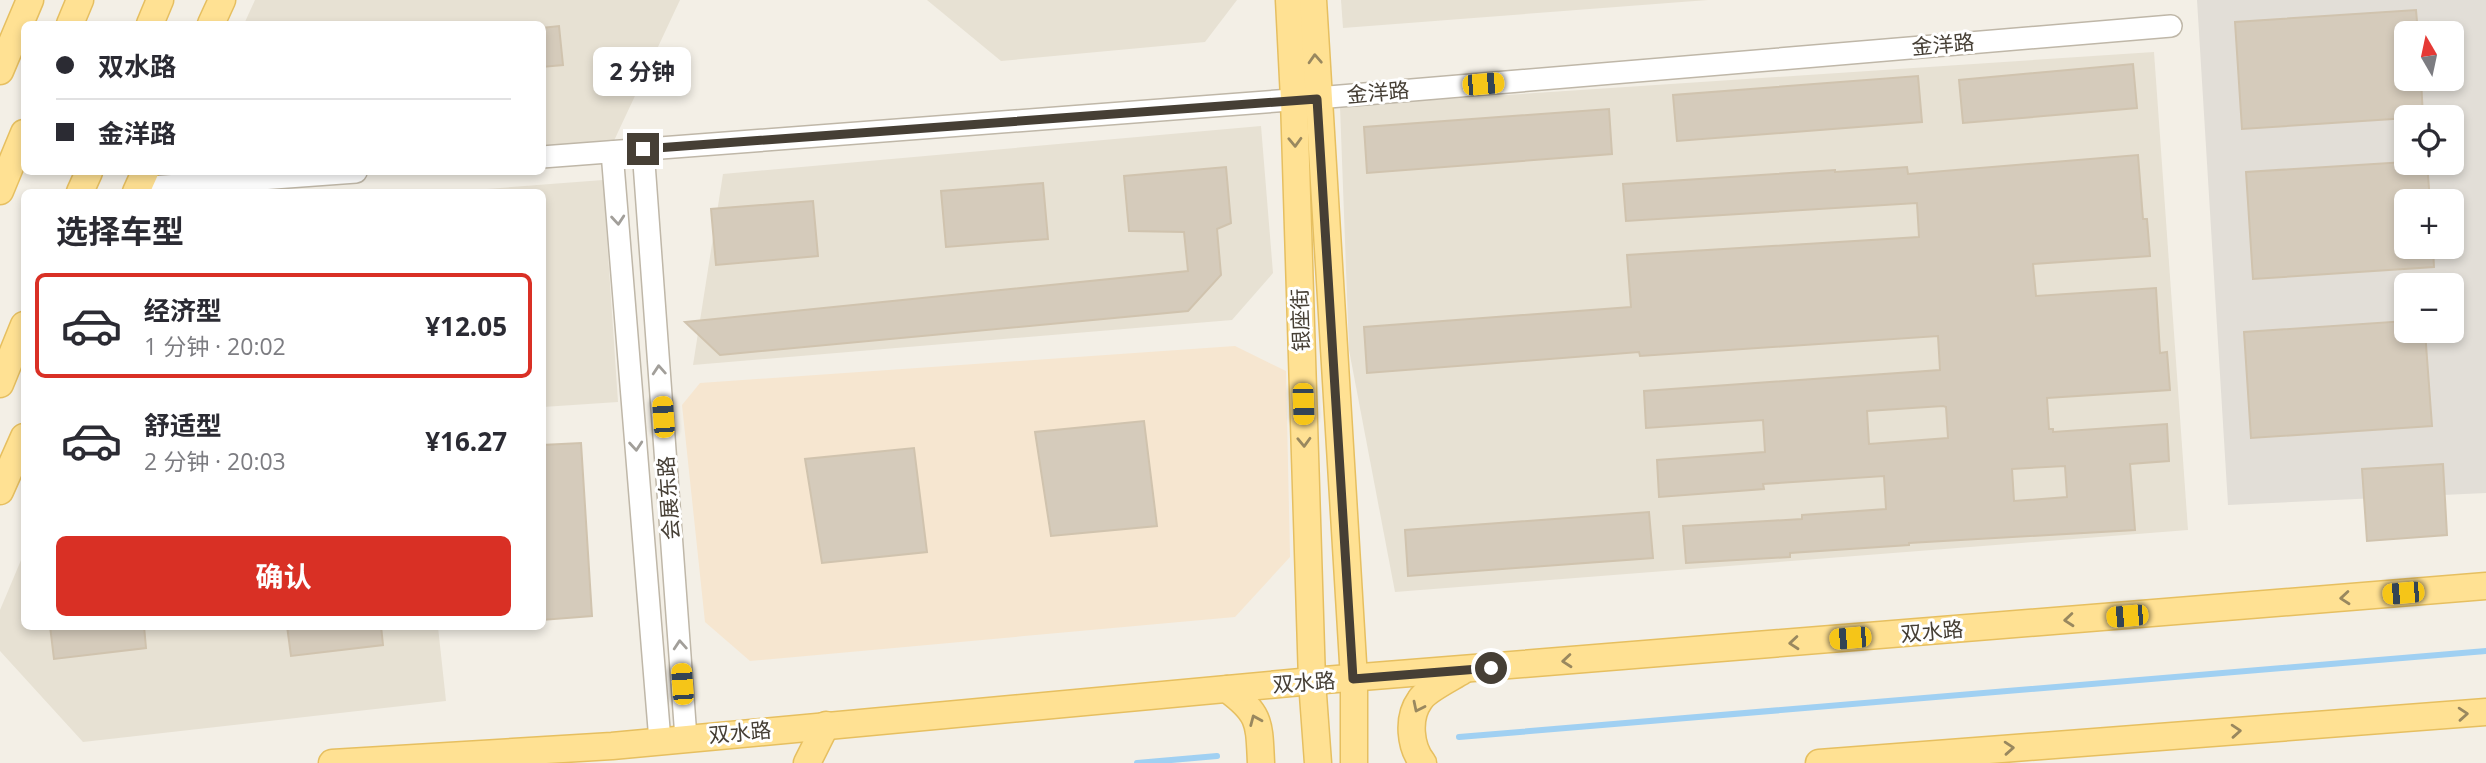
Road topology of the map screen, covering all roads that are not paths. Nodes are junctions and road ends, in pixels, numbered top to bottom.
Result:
1 (30, 0) edge
2 (80, 0) edge
3 (160, 0) edge
4 (222, 0) edge
5 (1289, 0) edge
6 (1312, 0) edge
7 (21, 21) edge
8 (21, 21) edge
9 (71, 21) edge
10 (151, 21) edge
11 (212, 21) edge
12 (2171, 26) dead end
13 (0, 71) edge
14 (1306, 99) junction
15 (21, 140) edge
16 (643, 149) junction
17 (612, 152) junction
18 (546, 157) edge
19 (302, 175) edge
20 (140, 184) edge
21 (0, 191) edge
22 (21, 332) edge
23 (0, 384) edge
24 (21, 444) edge
25 (0, 491) edge
26 (2486, 586) edge
27 (1463, 670) junction
28 (1353, 679) junction
29 (1312, 681) junction
30 (1227, 689) junction
31 (2486, 712) edge
32 (826, 725) junction
33 (612, 746) junction
34 (687, 750) edge
35 (661, 752) edge
36 (332, 763) edge
37 (644, 763) edge
38 (807, 763) edge
39 (1261, 763) edge
40 (1318, 763) edge
41 (1354, 763) edge
42 (1423, 763) edge
43 (1819, 763) edge

1 - 7 main road
2 - 9 main road
3 - 10 main road
4 - 11 main road
5 - 14 main road, 银座街
14 -> 6 main road, 银座街
8 - 13 main road
12 - 14 street, 金洋路
14 - 16 street, 金洋路
14 - 28 main road, 银座街
14 -> 29 main road, 银座街
15 - 21 main road
16 - 17 street, 金洋路
34 -> 16 street, 会展东路
17 - 18 street, 金洋路
17 -> 35 street, 会展东路
19 - 20 street
22 - 23 main road
24 - 25 main road
26 -> 27 main road, 双水路
27 - 28 main road, 双水路
27 -> 42 main road
28 - 29 main road, 双水路
28 - 41 main road, 银座街
29 - 30 main road, 双水路
29 - 40 main road, 银座街
30 - 32 main road, 双水路
39 -> 30 main road
43 -> 31 main road
32 - 34 main road, 双水路
32 - 38 main road
33 - 35 main road, 双水路
33 - 36 main road, 双水路
33 - 37 main road
34 - 35 main road, 双水路

